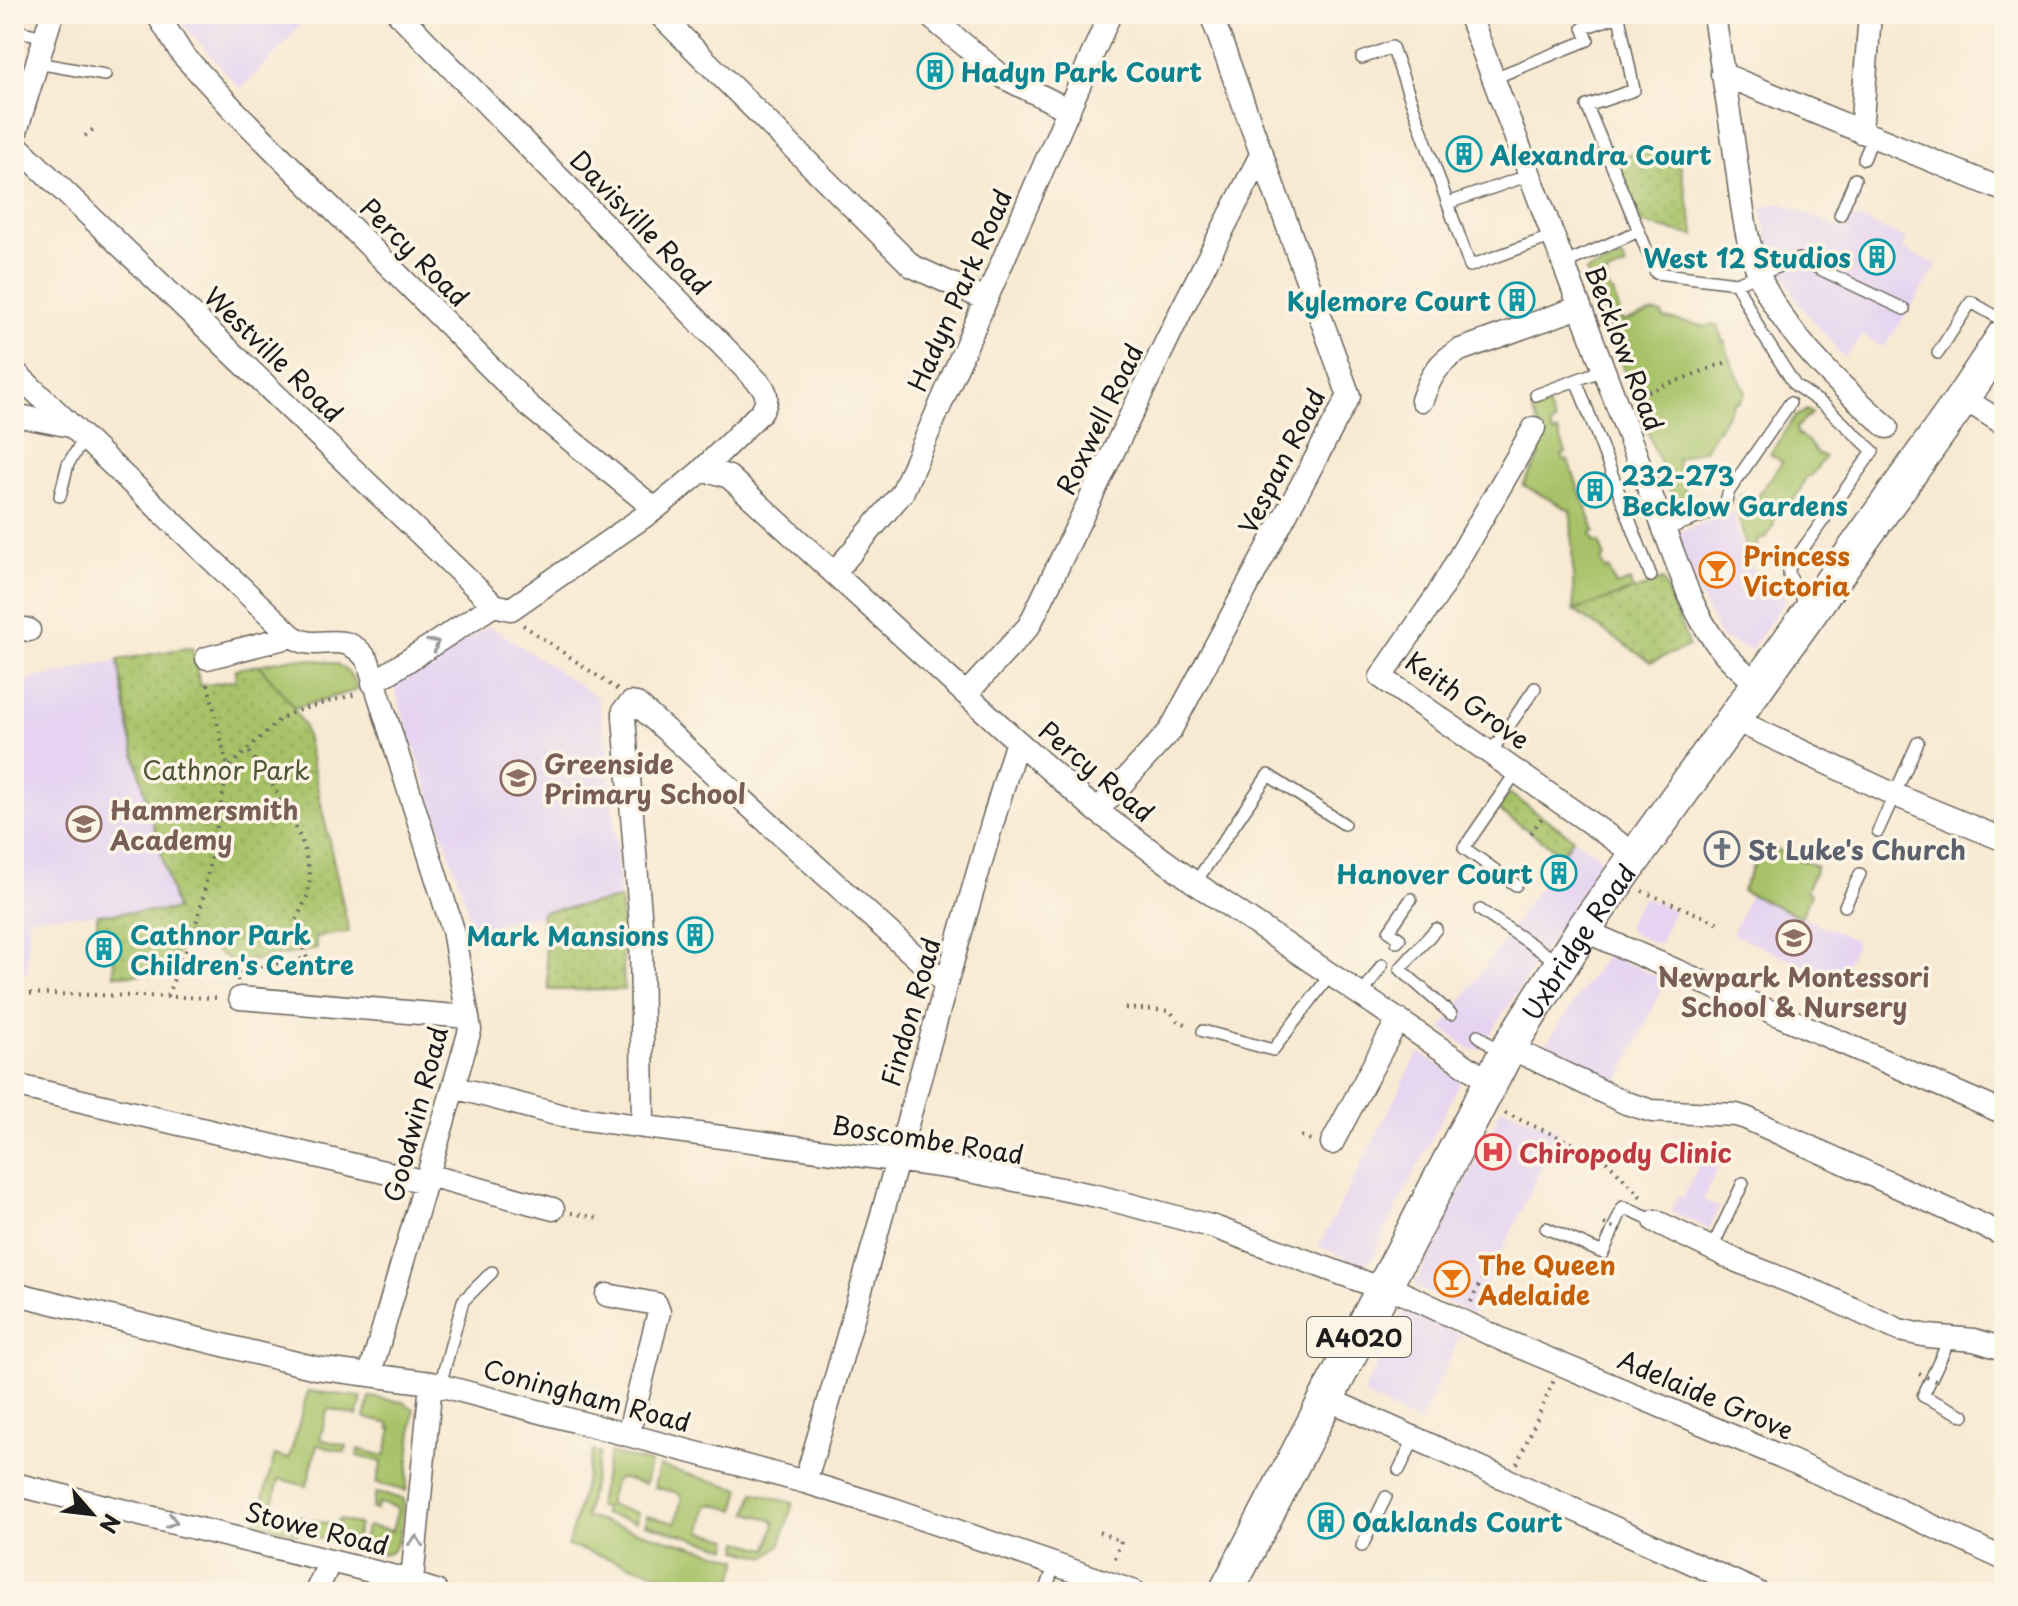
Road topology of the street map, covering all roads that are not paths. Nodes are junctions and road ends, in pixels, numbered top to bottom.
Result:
1 (52, 14) edge
2 (157, 14) edge
3 (399, 14) edge
4 (659, 14) edge
5 (927, 14) edge
6 (1110, 14) edge
7 (1211, 14) edge
8 (1469, 14) edge
9 (1714, 14) edge
10 (1870, 14) edge
11 (14, 30) edge
12 (45, 37) junction
13 (1362, 58) dead end
14 (37, 63) junction
15 (1722, 74) junction
16 (105, 75) dead end
17 (1494, 78) junction
18 (1069, 110) junction
19 (1867, 134) junction
20 (14, 141) edge
21 (1262, 153) junction
22 (1864, 159) dead end
23 (1530, 175) junction
24 (1855, 179) dead end
25 (2001, 189) dead end
26 (1448, 203) junction
27 (1840, 215) dead end
28 (1639, 231) junction
29 (1553, 236) junction
30 (1563, 264) junction
31 (1759, 274) junction
32 (1736, 283) junction
33 (985, 299) junction
34 (1580, 307) junction
35 (1904, 309) dead end
36 (2004, 321) edge
37 (2004, 336) edge
38 (1938, 353) dead end
39 (1603, 370) junction
40 (14, 371) edge
41 (1576, 380) junction
42 (1536, 395) dead end
43 (1963, 398) junction
44 (1422, 400) dead end
45 (1790, 403) dead end
46 (14, 415) edge
47 (2004, 424) edge
48 (1887, 427) dead end
49 (1534, 428) dead end
50 (78, 432) junction
51 (699, 473) junction
52 (60, 496) dead end
53 (655, 509) junction
54 (1665, 530) junction
55 (834, 573) junction
56 (1651, 576) dead end
57 (503, 607) junction
58 (1810, 611) junction
59 (292, 636) junction
60 (207, 658) dead end
61 (1758, 684) junction
62 (374, 686) junction
63 (1535, 688) dead end
64 (966, 694) junction
65 (1733, 719) junction
66 (1017, 741) junction
67 (1918, 742) dead end
68 (1491, 752) junction
69 (1517, 770) junction
70 (1895, 795) junction
71 (1097, 811) junction
72 (1344, 824) dead end
73 (1878, 831) dead end
74 (2004, 840) edge
75 (1636, 855) junction
76 (1860, 874) dead end
77 (1195, 883) junction
78 (1516, 885) dead end
79 (1411, 899) dead end
80 (1845, 906) dead end
81 (1480, 910) dead end
82 (1436, 929) dead end
83 (1583, 930) junction
84 (1397, 942) dead end
85 (1561, 964) junction
86 (1382, 965) dead end
87 (1331, 974) junction
88 (946, 984) junction
89 (1362, 995) junction
90 (236, 998) road end
91 (1451, 1014) dead end
92 (468, 1017) junction
93 (1398, 1019) junction
94 (1203, 1031) road end
95 (1497, 1066) junction
96 (14, 1085) edge
97 (454, 1087) junction
98 (2004, 1113) edge
99 (643, 1127) junction
100 (1332, 1143) dead end
101 (897, 1159) junction
102 (427, 1179) junction
103 (1743, 1183) dead end
104 (553, 1209) road end
105 (1655, 1221) joint
106 (1546, 1228) dead end
107 (2004, 1235) edge
108 (1711, 1250) junction
109 (492, 1272) dead end
110 (1384, 1287) junction
111 (14, 1293) edge
112 (607, 1295) dead end
113 (1950, 1338) junction
114 (2004, 1349) edge
115 (370, 1374) junction
116 (436, 1384) junction
117 (1328, 1399) junction
118 (1964, 1416) dead end
119 (628, 1435) junction
120 (1414, 1439) junction
121 (1399, 1470) dead end
122 (805, 1482) junction
123 (14, 1484) edge
124 (1386, 1497) dead end
125 (1362, 1546) dead end
126 (2004, 1559) edge
127 (330, 1561) junction
128 (1055, 1563) junction
129 (412, 1581) junction
130 (436, 1591) edge
131 (316, 1592) edge
132 (1045, 1592) edge
133 (1135, 1592) edge
134 (1226, 1592) edge
135 (1757, 1592) edge

1 - 12 street, Westville Road
2 - 53 street, Percy Road
3 - 51 street, Davisville Road
4 - 33 street
5 - 18 street
6 - 18 street, Hadyn Park Road
7 - 21 street, Vespan Road
8 - 17 street, Becklow Road
9 - 15 street
10 - 19 street
11 - 12 lane
12 - 14 street, Westville Road
13 - 26 lane
14 - 16 lane
14 - 20 street, Westville Road
15 - 19 street
15 - 31 street
17 - 23 street, Becklow Road
17 - 28 lane
18 - 33 street, Hadyn Park Road
19 - 22 lane
19 - 25 street
20 - 57 street, Westville Road
21 - 64 street, Roxwell Road
21 - 71 street, Vespan Road
23 - 26 lane
23 - 29 street, Becklow Road
24 - 27 lane
26 - 29 lane
28 - 30 lane
28 - 32 lane
29 - 30 street, Becklow Road
30 - 34 street, Becklow Road
31 - 32 lane
31 - 35 lane
31 - 48 street
32 - 58 lane
33 - 55 street, Hadyn Park Road
34 - 39 street, Becklow Road
34 - 44 street
36 - 38 lane
37 - 43 main road, Uxbridge Road / A4020
39 - 41 lane
39 - 54 street, Becklow Road
40 - 50 street
41 - 42 lane
41 - 56 lane
43 - 47 street
43 - 58 main road, Uxbridge Road / A4020
45 - 54 lane
46 - 50 street
49 - 68 street, Keith Grove
50 - 52 lane
50 - 59 street
51 - 53 street
51 - 55 street, Percy Road
53 - 57 street
54 - 61 street, Becklow Road
55 - 64 street, Percy Road
62 -> 57 street
58 - 61 main road, Uxbridge Road / A4020
59 - 60 street
59 - 62 street, Goodwin Road
61 - 65 main road, Uxbridge Road / A4020
62 - 92 street, Goodwin Road
63 - 68 lane
64 - 66 street, Percy Road
65 - 70 street
65 - 75 main road, Uxbridge Road / A4020
66 - 71 street, Percy Road
66 - 88 street, Findon Road
67 - 70 lane
68 - 69 street, Keith Grove
69 - 75 street, Keith Grove
69 - 78 lane
70 - 73 lane
70 - 74 street
71 - 77 street, Percy Road
72 - 77 lane
75 - 83 main road, Uxbridge Road / A4020
76 - 80 lane
77 - 87 street, Percy Road
79 - 84 lane
81 - 85 lane
82 - 91 lane
83 - 85 main road, Uxbridge Road / A4020
83 - 98 street
85 - 95 main road, Uxbridge Road / A4020
86 - 89 lane
87 - 89 street, Percy Road
87 - 94 lane
88 - 99 street
88 - 101 street, Findon Road
89 - 93 street, Percy Road
90 - 92 street
92 - 97 street, Goodwin Road
93 - 95 street, Percy Road
93 - 100 street
95 - 107 street, Percy Road
95 - 110 main road, Uxbridge Road / A4020
96 - 102 street
97 - 99 street, Boscombe Road
97 - 102 street, Goodwin Road
99 - 101 street, Boscombe Road
101 - 110 street, Boscombe Road
101 - 122 street, Findon Road
102 - 104 street
102 - 115 street, Goodwin Road
103 - 108 lane
105 - 106 lane
105 - 108 street
108 - 113 street
109 - 116 lane
110 - 117 main road, Uxbridge Road / A4020
110 - 126 street, Adelaide Grove
111 - 115 street, Coningham Road
112 - 119 street
113 - 114 street
113 - 118 lane
115 - 116 street, Coningham Road
116 - 119 street, Coningham Road
129 -> 116 street, Stowe Road
117 - 120 street
117 - 134 main road, Uxbridge Road / A4020
119 - 122 street, Coningham Road
120 - 121 lane
120 - 135 street
122 - 128 street, Coningham Road
123 -> 127 street, Stowe Road
124 - 125 lane
127 - 129 street, Stowe Road
127 - 131 street
128 - 132 lane
128 - 133 street, Coningham Road
129 - 130 street

